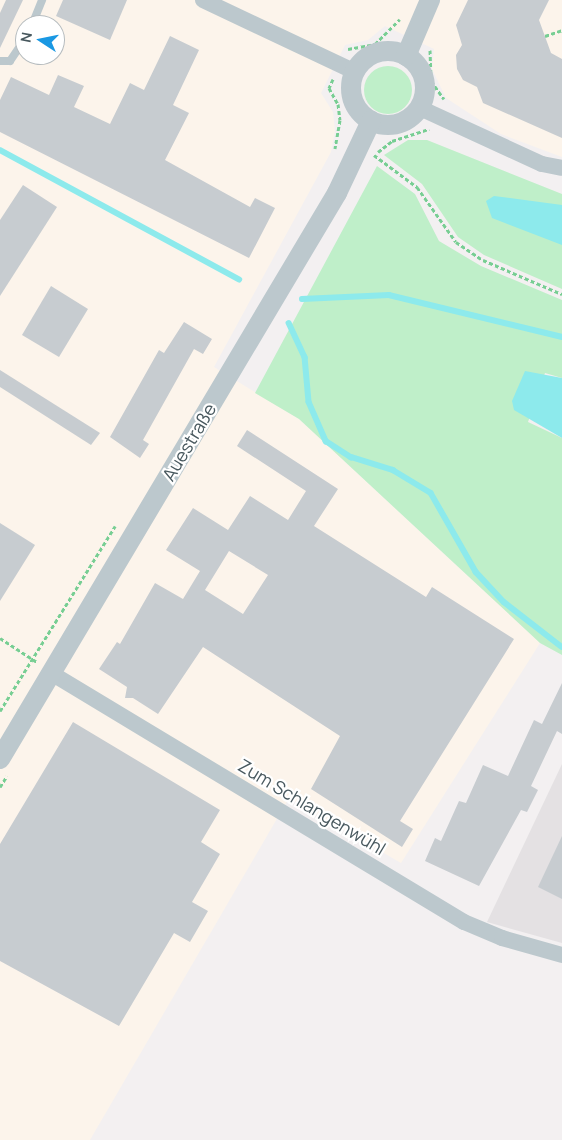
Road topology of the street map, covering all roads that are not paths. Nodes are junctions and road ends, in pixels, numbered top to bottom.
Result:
1 (42, 0) edge
2 (204, 0) edge
3 (430, 0) edge
4 (36, 15) edge
5 (15, 53) edge
6 (406, 56) junction
7 (0, 61) edge
8 (348, 68) junction
9 (420, 108) junction
10 (371, 121) junction
11 (562, 168) edge
12 (51, 673) junction
13 (0, 759) edge
14 (562, 955) edge

1 - 4 lane
2 - 8 street
3 - 6 street
5 - 7 lane
6 - 8 street
6 - 9 street
8 - 10 street
9 - 10 street
9 - 11 street
10 - 12 street, Auestraße
12 - 13 street, Auestraße
12 - 14 street, Zum Schlangenwühl

